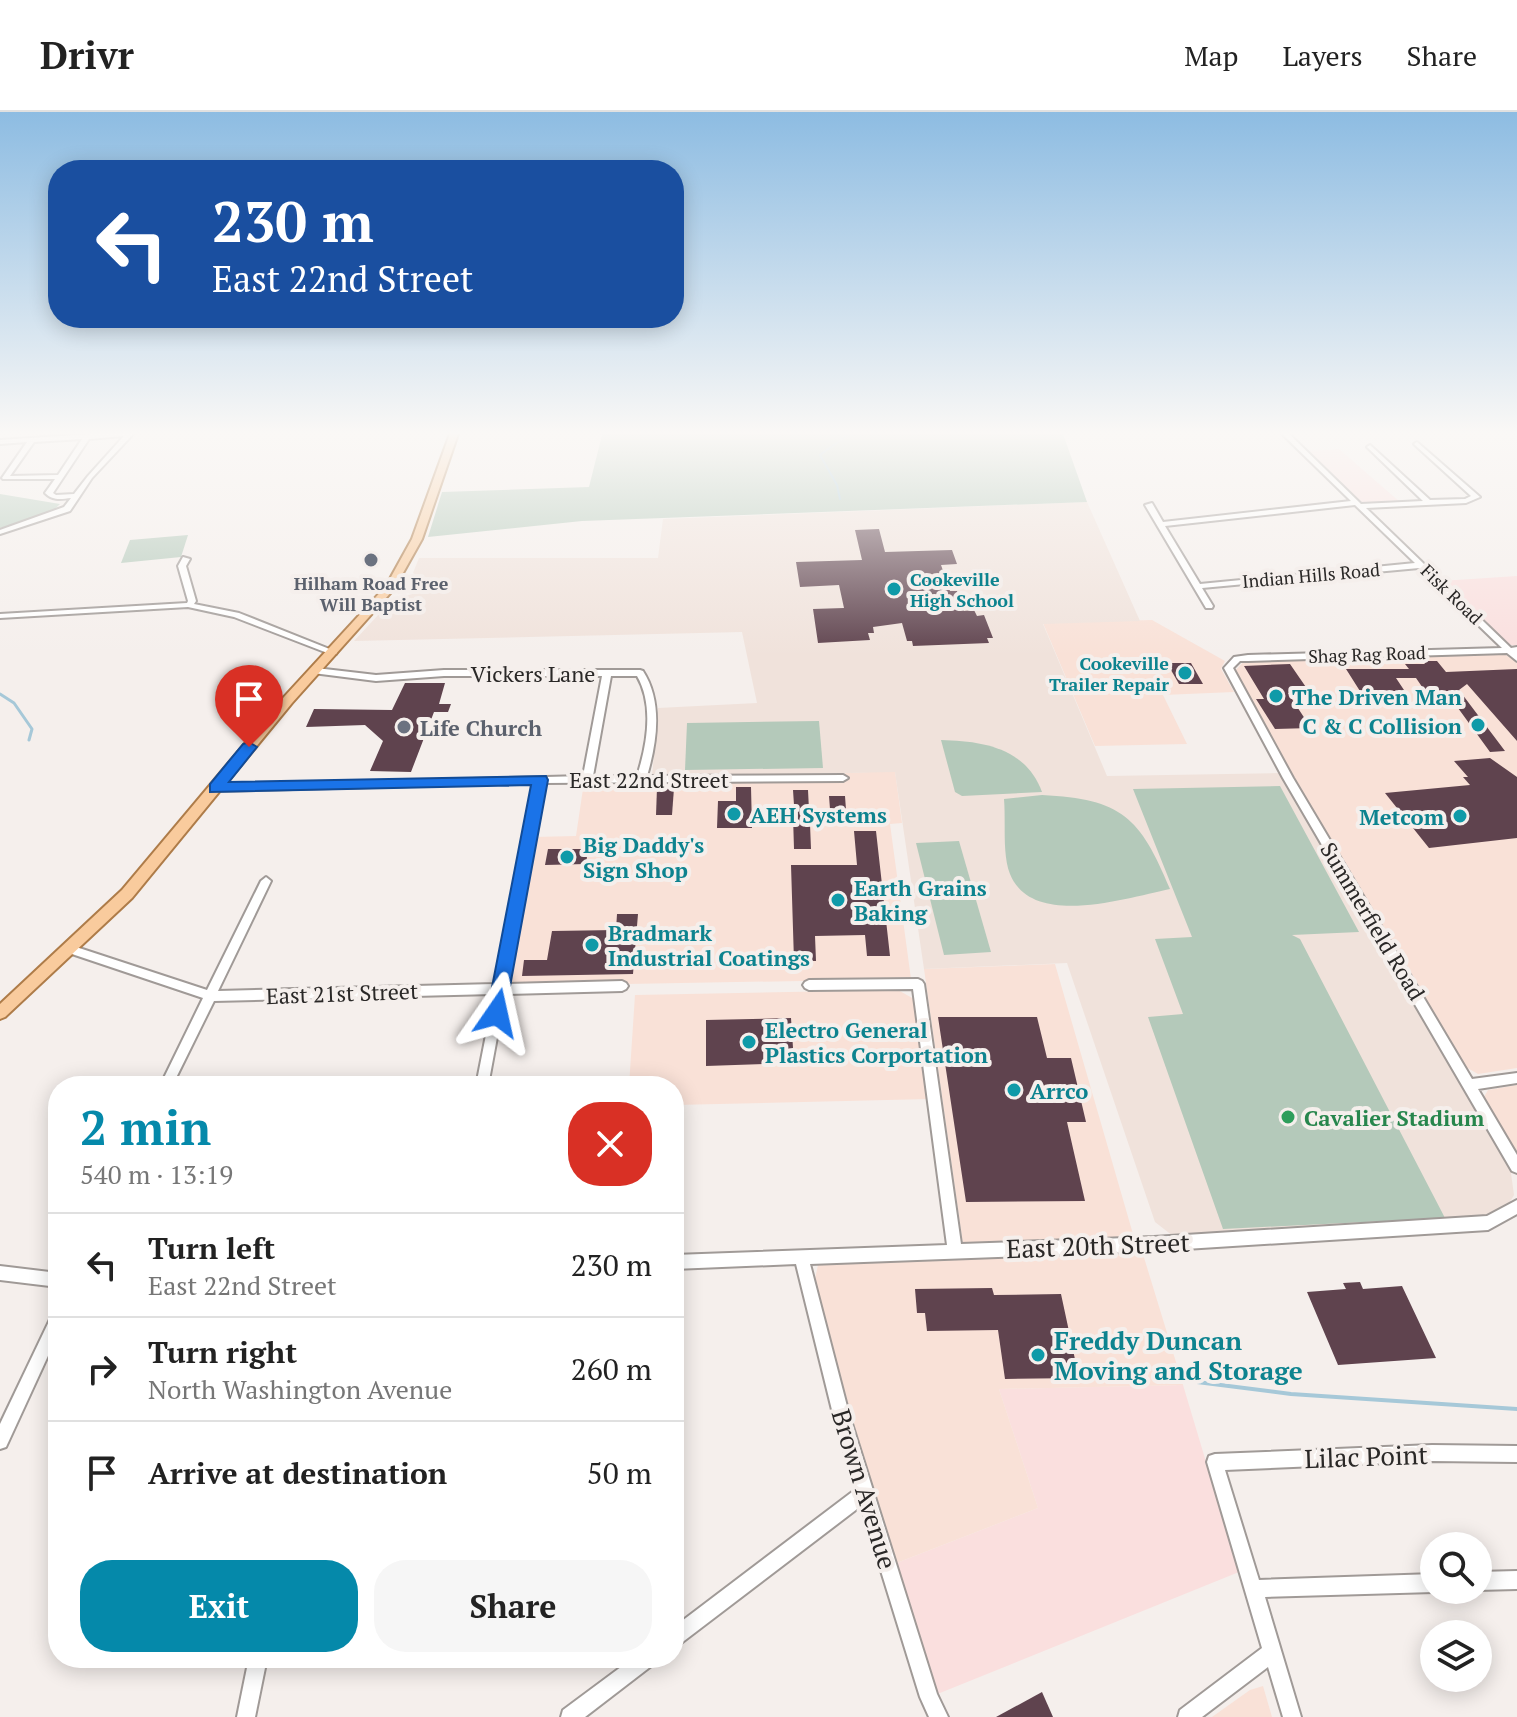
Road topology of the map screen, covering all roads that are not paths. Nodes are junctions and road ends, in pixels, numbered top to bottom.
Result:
1 (69, 506) edge
2 (427, 506) edge
3 (1150, 506) edge
4 (1348, 506) edge
5 (1358, 506) edge
6 (1163, 524) junction
7 (0, 532) edge
8 (186, 559) dead end
9 (1422, 565) junction
10 (1199, 586) junction
11 (189, 605) junction
12 (1209, 606) dead end
13 (0, 616) edge
14 (1513, 650) edge
15 (333, 652) junction
16 (1517, 658) edge
17 (316, 671) junction
18 (607, 674) junction
19 (1229, 675) joint
20 (843, 778) dead end
21 (641, 779) junction
22 (540, 780) junction
23 (587, 780) junction
24 (215, 788) junction
25 (266, 881) dead end
26 (70, 949) junction
27 (809, 985) dead end
28 (622, 986) dead end
29 (502, 989) junction
30 (211, 996) junction
31 (0, 1013) edge
32 (171, 1076) edge
33 (484, 1076) edge
34 (1517, 1078) edge
35 (1470, 1085) junction
36 (1517, 1167) edge
37 (1517, 1207) edge
38 (955, 1251) junction
39 (801, 1257) junction
40 (684, 1262) edge
41 (0, 1273) edge
42 (48, 1279) edge
43 (48, 1339) edge
44 (0, 1441) edge
45 (1517, 1454) edge
46 (865, 1493) junction
47 (1517, 1580) edge
48 (1492, 1581) edge
49 (1420, 1583) edge
50 (1255, 1589) junction
51 (684, 1630) edge
52 (1271, 1653) junction
53 (256, 1668) edge
54 (635, 1668) edge
55 (246, 1717) edge
56 (570, 1717) edge
57 (939, 1717) edge
58 (1187, 1717) edge
59 (1292, 1717) edge

1 - 7 street
2 - 15 main road
3 - 6 street
4 - 6 street
5 - 9 street, Fisk Road
6 - 10 street
8 - 11 street
9 - 10 street, Indian Hills Road
9 - 14 street, Fisk Road
10 - 12 street
11 - 13 street
11 - 15 street
14 - 16 street, Fisk Road
14 - 19 street, Shag Rag Road
15 - 17 main road
17 - 18 street, Vickers Lane
17 - 24 main road
18 - 21 street, Vickers Lane
18 - 23 street
19 - 35 street, Summerfield Road
20 - 21 street, East 22nd Street
21 - 23 street, East 22nd Street
22 - 23 street, East 22nd Street
22 - 24 street, East 22nd Street
22 - 29 street
24 - 26 main road
25 - 30 street
26 - 30 street, East 21st Street
26 - 31 main road
27 - 38 street
28 - 29 street, East 21st Street
29 - 30 street, East 21st Street
29 - 33 street
30 - 32 street
34 - 35 street
35 - 36 street, Summerfield Road
37 - 38 street, East 20th Street
38 - 39 street, East 20th Street
39 - 40 street, East 20th Street
39 - 46 street, Brown Avenue
41 - 42 street
43 - 44 street
45 - 50 street, Lilac Point
46 - 51 street
46 - 57 street, Brown Avenue
47 - 48 street
49 - 50 street
50 - 52 street
52 - 58 street
52 - 59 street
53 - 55 street
54 - 56 street

